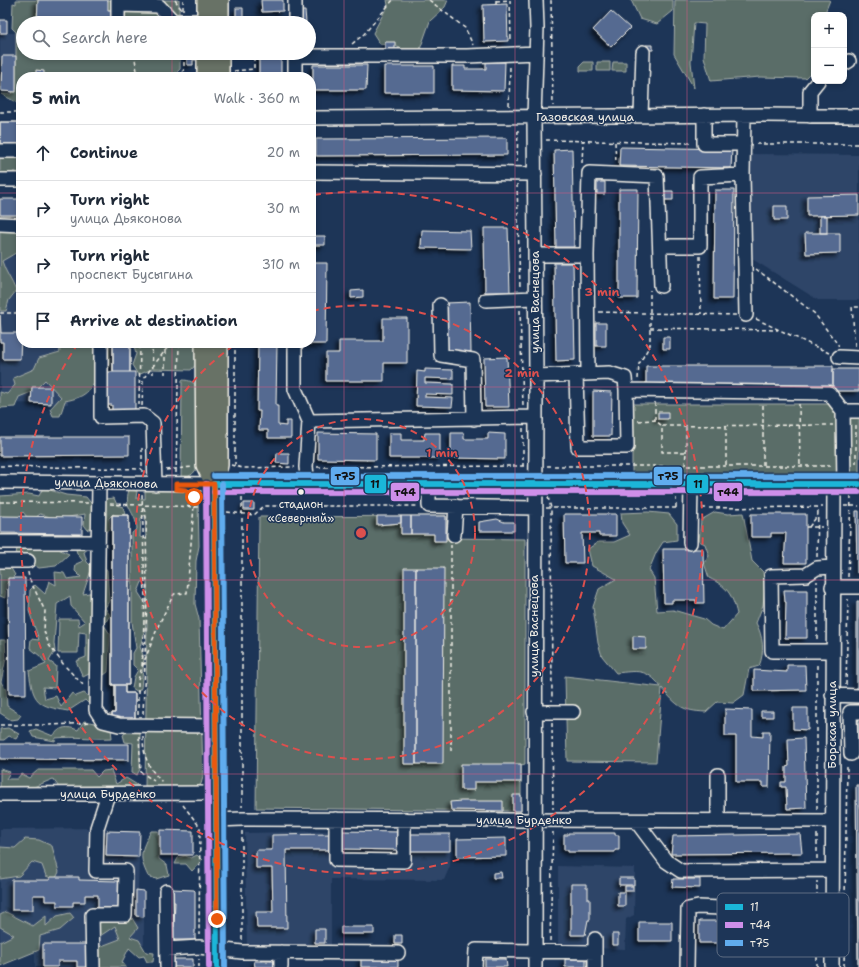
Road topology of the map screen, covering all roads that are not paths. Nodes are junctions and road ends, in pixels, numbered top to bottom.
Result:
1 (206, 0) edge
2 (220, 0) edge
3 (295, 0) edge
4 (536, 0) edge
5 (118, 3) edge
6 (118, 16) edge
7 (167, 16) edge
8 (210, 16) edge
9 (213, 16) edge
10 (295, 16) edge
11 (643, 52) dead end
12 (536, 53) junction
13 (316, 54) edge
14 (206, 60) edge
15 (226, 60) edge
16 (295, 60) edge
17 (206, 72) edge
18 (227, 72) edge
19 (295, 72) edge
20 (816, 84) edge
21 (704, 115) junction
22 (744, 115) junction
23 (641, 116) junction
24 (810, 116) junction
25 (859, 116) edge
26 (534, 117) junction
27 (316, 118) edge
28 (744, 144) junction
29 (0, 151) edge
30 (16, 152) edge
31 (316, 172) edge
32 (534, 174) junction
33 (743, 176) junction
34 (0, 180) edge
35 (16, 180) edge
36 (0, 224) edge
37 (16, 224) edge
38 (660, 246) junction
39 (535, 255) junction
40 (587, 255) junction
41 (655, 285) road end
42 (536, 298) junction
43 (486, 300) dead end
44 (440, 305) dead end
45 (746, 315) road end
46 (101, 348) edge
47 (204, 348) edge
48 (219, 348) edge
49 (295, 348) edge
50 (582, 374) junction
51 (536, 376) junction
52 (632, 390) junction
53 (859, 411) edge
54 (529, 418) junction
55 (474, 419) junction
56 (847, 420) junction
57 (309, 421) junction
58 (0, 482) edge
59 (99, 483) junction
60 (155, 484) junction
61 (214, 484) junction
62 (308, 484) junction
63 (429, 484) junction
64 (691, 484) junction
65 (540, 485) junction
66 (847, 486) edge
67 (456, 506) junction
68 (535, 508) junction
69 (454, 535) road end
70 (0, 542) edge
71 (98, 542) junction
72 (690, 542) dead end
73 (0, 561) edge
74 (28, 561) road end
75 (832, 567) junction
76 (832, 587) junction
77 (854, 587) edge
78 (832, 650) junction
79 (832, 695) junction
80 (853, 696) edge
81 (534, 712) junction
82 (573, 712) dead end
83 (859, 712) edge
84 (216, 726) junction
85 (851, 754) road end
86 (718, 775) dead end
87 (217, 793) junction
88 (0, 794) edge
89 (108, 794) junction
90 (336, 819) junction
91 (404, 819) junction
92 (217, 820) junction
93 (534, 820) junction
94 (636, 821) junction
95 (718, 821) junction
96 (832, 821) junction
97 (832, 870) junction
98 (166, 891) dead end
99 (832, 893) edge
100 (717, 908) edge
101 (167, 949) junction
102 (217, 949) junction
103 (535, 950) junction
104 (281, 952) junction
105 (398, 954) dead end
106 (93, 967) edge
107 (167, 967) edge
108 (217, 967) edge
109 (282, 967) edge
110 (476, 967) edge
111 (535, 967) edge
112 (595, 967) edge
113 (687, 967) edge

1 - 8 main road
2 - 9 main road
3 - 10 street
4 - 12 street, улица Васнецова
5 - 6 street
5 - 7 street
11 - 23 street
12 - 13 street
12 - 26 street, улица Васнецова
14 - 17 main road
15 - 18 main road
16 - 19 street
20 - 24 street
21 - 22 street, Газовская улица
21 - 23 street, Газовская улица
21 - 28 street
22 - 24 street, Газовская улица
22 - 28 street
23 - 26 street, Газовская улица
24 - 25 street, Газовская улица
26 - 27 street, Газовская улица
26 - 32 street, улица Васнецова
28 - 33 street
29 - 30 street
31 - 32 street
32 - 39 street, улица Васнецова
33 - 38 street
33 - 45 street
34 - 35 street
36 - 37 street
38 - 40 street
38 - 41 street
39 - 40 street
39 - 42 street, улица Васнецова
40 - 50 street
42 - 43 street
42 - 51 street, улица Васнецова
44 - 55 street
46 - 60 street
47 - 61 main road
48 - 61 main road
49 - 57 street
50 - 51 street
50 - 52 street
50 - 52 street
51 - 54 street, улица Васнецова
52 - 56 street
53 - 56 street
54 - 55 street
54 - 65 street, улица Васнецова
55 - 57 street
56 - 66 street, Борская улица
57 - 62 street
58 - 59 street, улица Дьяконова
59 - 60 street, улица Дьяконова
59 - 71 street
60 - 61 street, улица Дьяконова
61 - 62 main road, улица Дьяконова
61 - 84 main road
62 - 63 main road, улица Дьяконова
63 - 65 main road, улица Дьяконова
63 - 67 street
64 - 65 main road, улица Дьяконова
64 - 66 main road, улица Дьяконова
64 - 72 street
65 - 68 street, улица Васнецова
66 - 75 street, Борская улица
67 - 68 street
67 - 69 street
68 - 81 street, улица Васнецова
70 - 71 street
71 - 84 street
73 - 74 street
75 - 76 street, Борская улица
75 - 78 street
76 - 77 street
76 - 78 street, Борская улица
78 - 79 street, Борская улица
79 - 80 street
79 - 96 street, Борская улица
81 - 82 street
81 - 93 street, улица Васнецова
83 - 85 street
84 - 87 main road
86 - 95 street
87 - 89 street, улица Бурденко
87 - 92 main road
88 - 89 street, улица Бурденко
89 - 106 street
90 - 91 street, улица Бурденко
90 - 91 street
90 - 92 street, улица Бурденко
91 - 93 street, улица Бурденко
92 - 102 main road
93 - 94 street, улица Бурденко
93 - 103 street, улица Васнецова
94 - 95 street, улица Бурденко
94 - 97 street
95 - 96 street, улица Бурденко
96 - 97 street, Борская улица
97 - 99 street, Борская улица
98 - 101 street
100 - 113 street
101 - 102 street
101 - 107 street
102 - 104 street
102 - 108 main road
103 - 110 street
103 - 111 street, улица Васнецова
103 - 112 street
104 - 105 street
104 - 109 street

